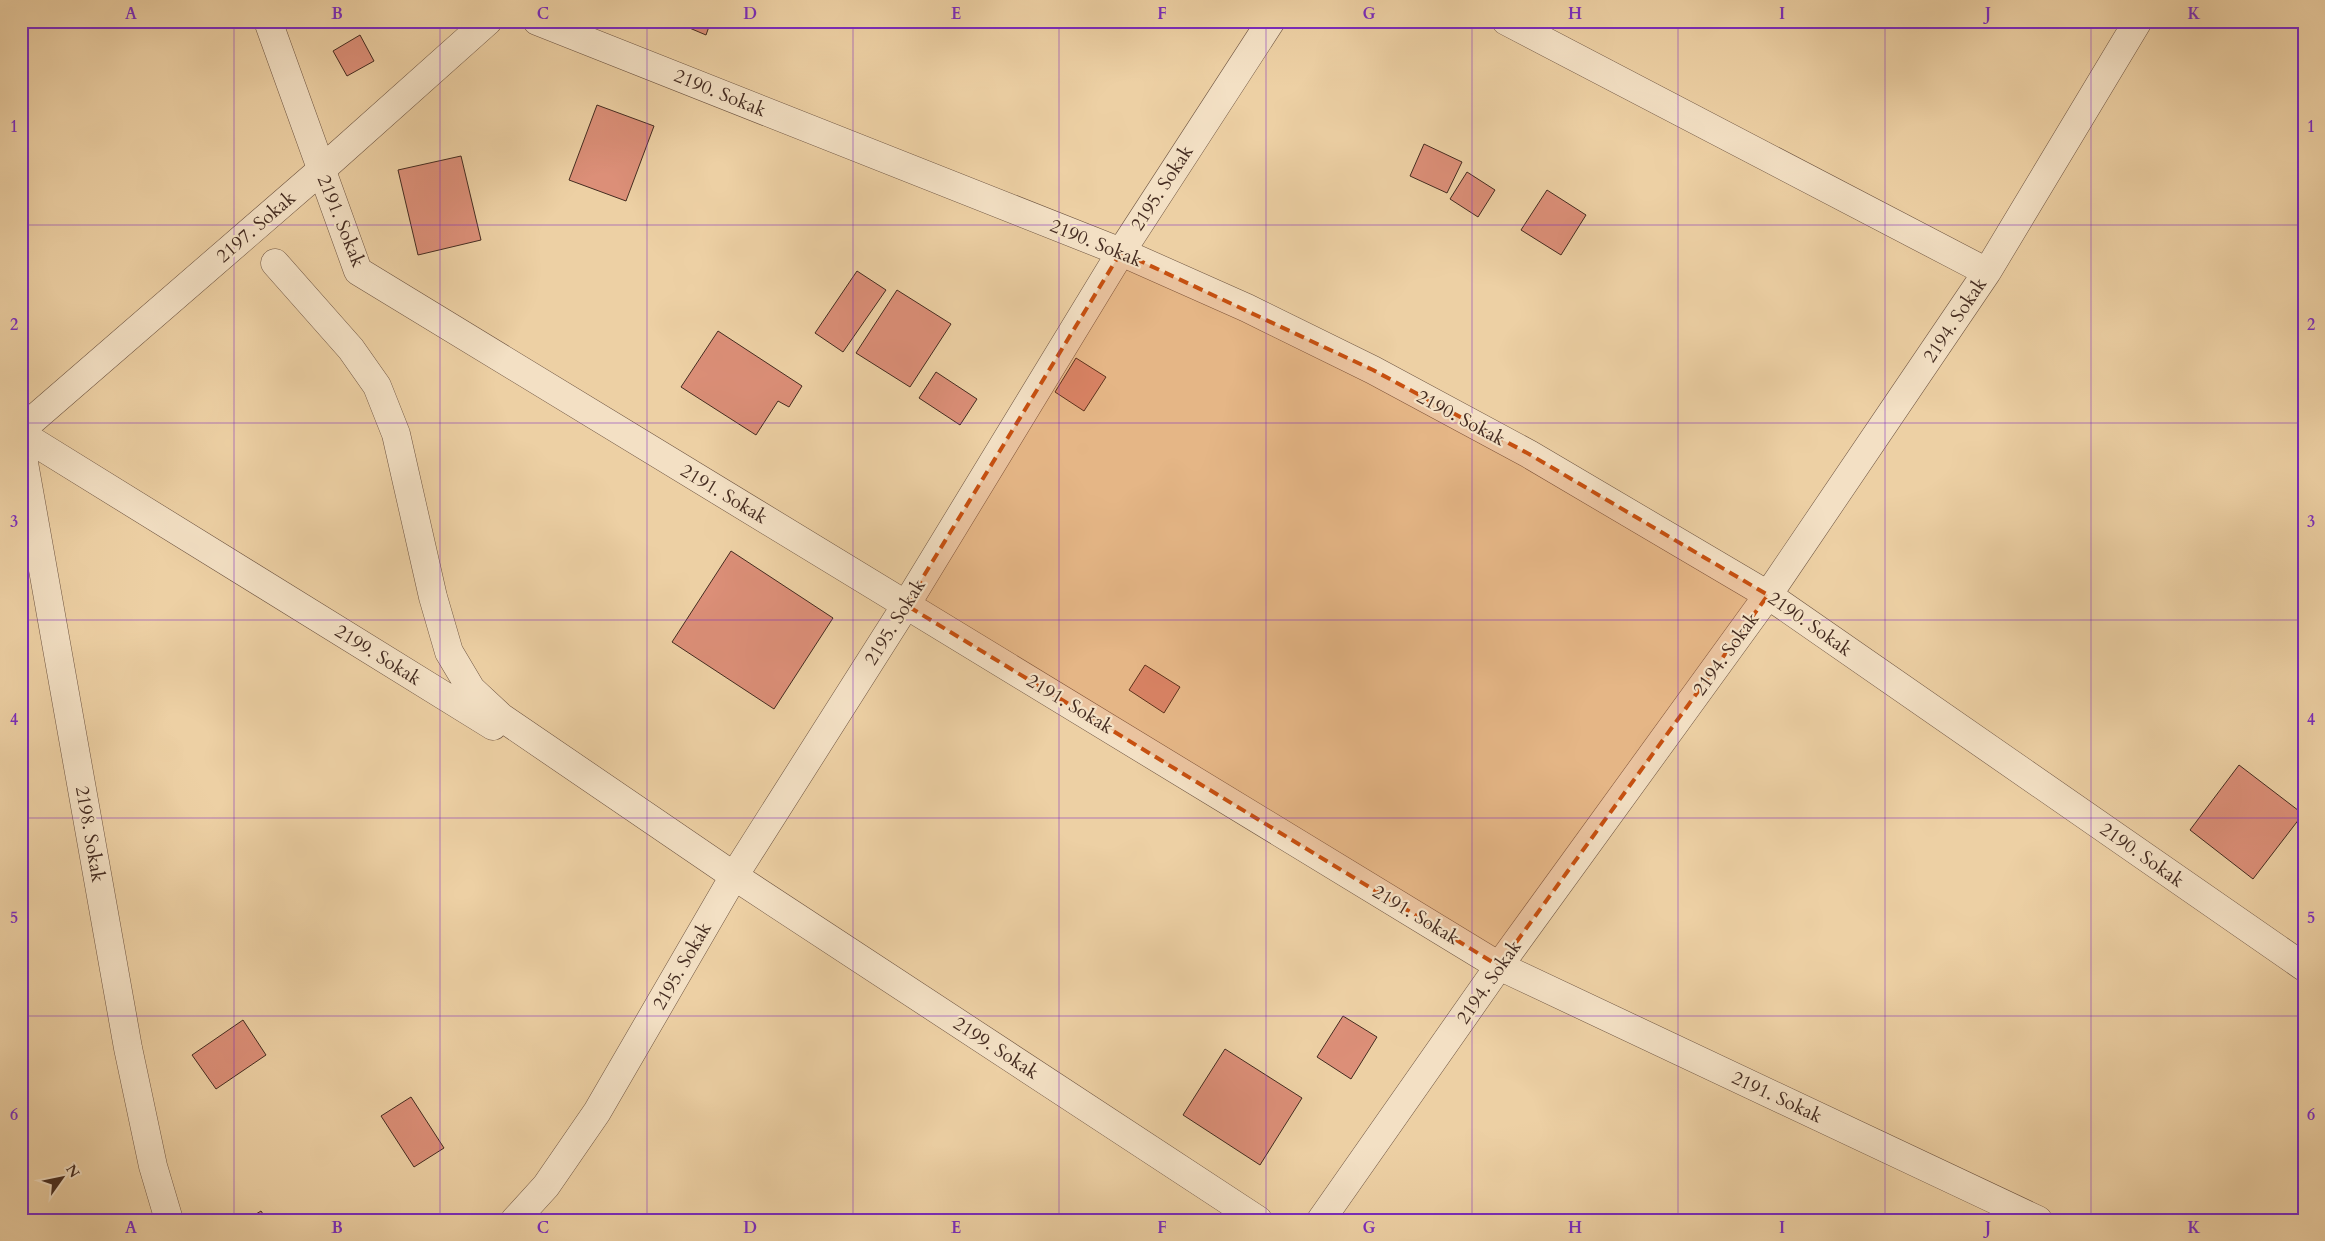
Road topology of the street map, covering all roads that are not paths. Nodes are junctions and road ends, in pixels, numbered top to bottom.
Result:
1 (268, 21) edge
2 (488, 21) edge
3 (537, 21) edge
4 (1271, 21) edge
5 (1506, 21) edge
6 (2138, 21) edge
7 (320, 171) junction
8 (1121, 252) junction
9 (275, 263) dead end
10 (1987, 272) junction
11 (21, 432) edge
12 (21, 446) edge
13 (1768, 595) junction
14 (906, 605) junction
15 (734, 876) junction
16 (1500, 966) junction
17 (2304, 967) edge
18 (169, 1220) edge
19 (515, 1220) edge
20 (1258, 1220) edge
21 (1321, 1220) edge
22 (2038, 1220) edge

1 - 7 street, 2191. Sokak
2 - 7 street, 2197. Sokak
3 - 8 street, 2190. Sokak
4 - 8 street, 2195. Sokak
5 - 10 street
6 - 10 street, 2194. Sokak
7 - 11 street, 2197. Sokak
7 - 14 street, 2191. Sokak
8 - 13 street, 2190. Sokak
8 - 14 street, 2195. Sokak
9 - 15 street, 2199. Sokak
10 - 13 street, 2194. Sokak
11 - 15 street, 2199. Sokak
12 - 18 street, 2198. Sokak
13 - 16 street, 2194. Sokak
13 - 17 street, 2190. Sokak
14 - 15 street, 2195. Sokak
14 - 16 street, 2191. Sokak
15 - 19 street, 2195. Sokak
15 - 20 street, 2199. Sokak
16 - 21 street, 2194. Sokak
16 - 22 street, 2191. Sokak

